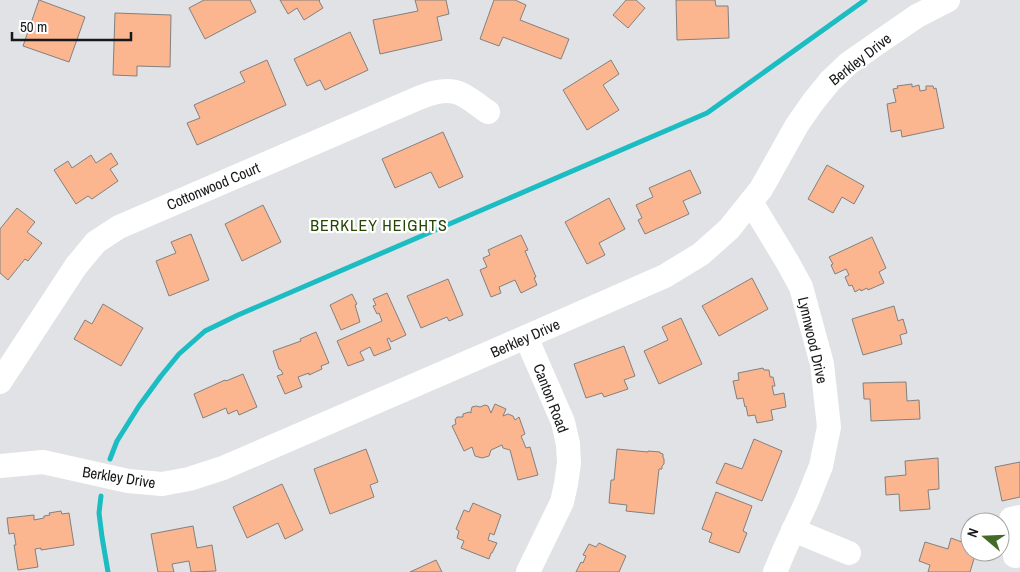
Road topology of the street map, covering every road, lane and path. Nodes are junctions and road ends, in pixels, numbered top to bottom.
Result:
1 (948, 0) edge
2 (488, 112) dead end
3 (751, 202) junction
4 (526, 337) junction
5 (0, 382) edge
6 (0, 466) edge
7 (1020, 517) edge
8 (793, 530) junction
9 (849, 553) dead end
10 (1020, 555) edge
11 (528, 572) edge
12 (775, 572) edge

1 - 3 street, Berkley Drive
2 - 5 street, Cottonwood Court
3 - 4 street, Berkley Drive
3 - 8 street, Lynnwood Drive
4 - 6 street, Berkley Drive
4 - 11 street, Canton Road
7 - 10 street
8 - 9 street
8 - 12 street, Lynnwood Drive

